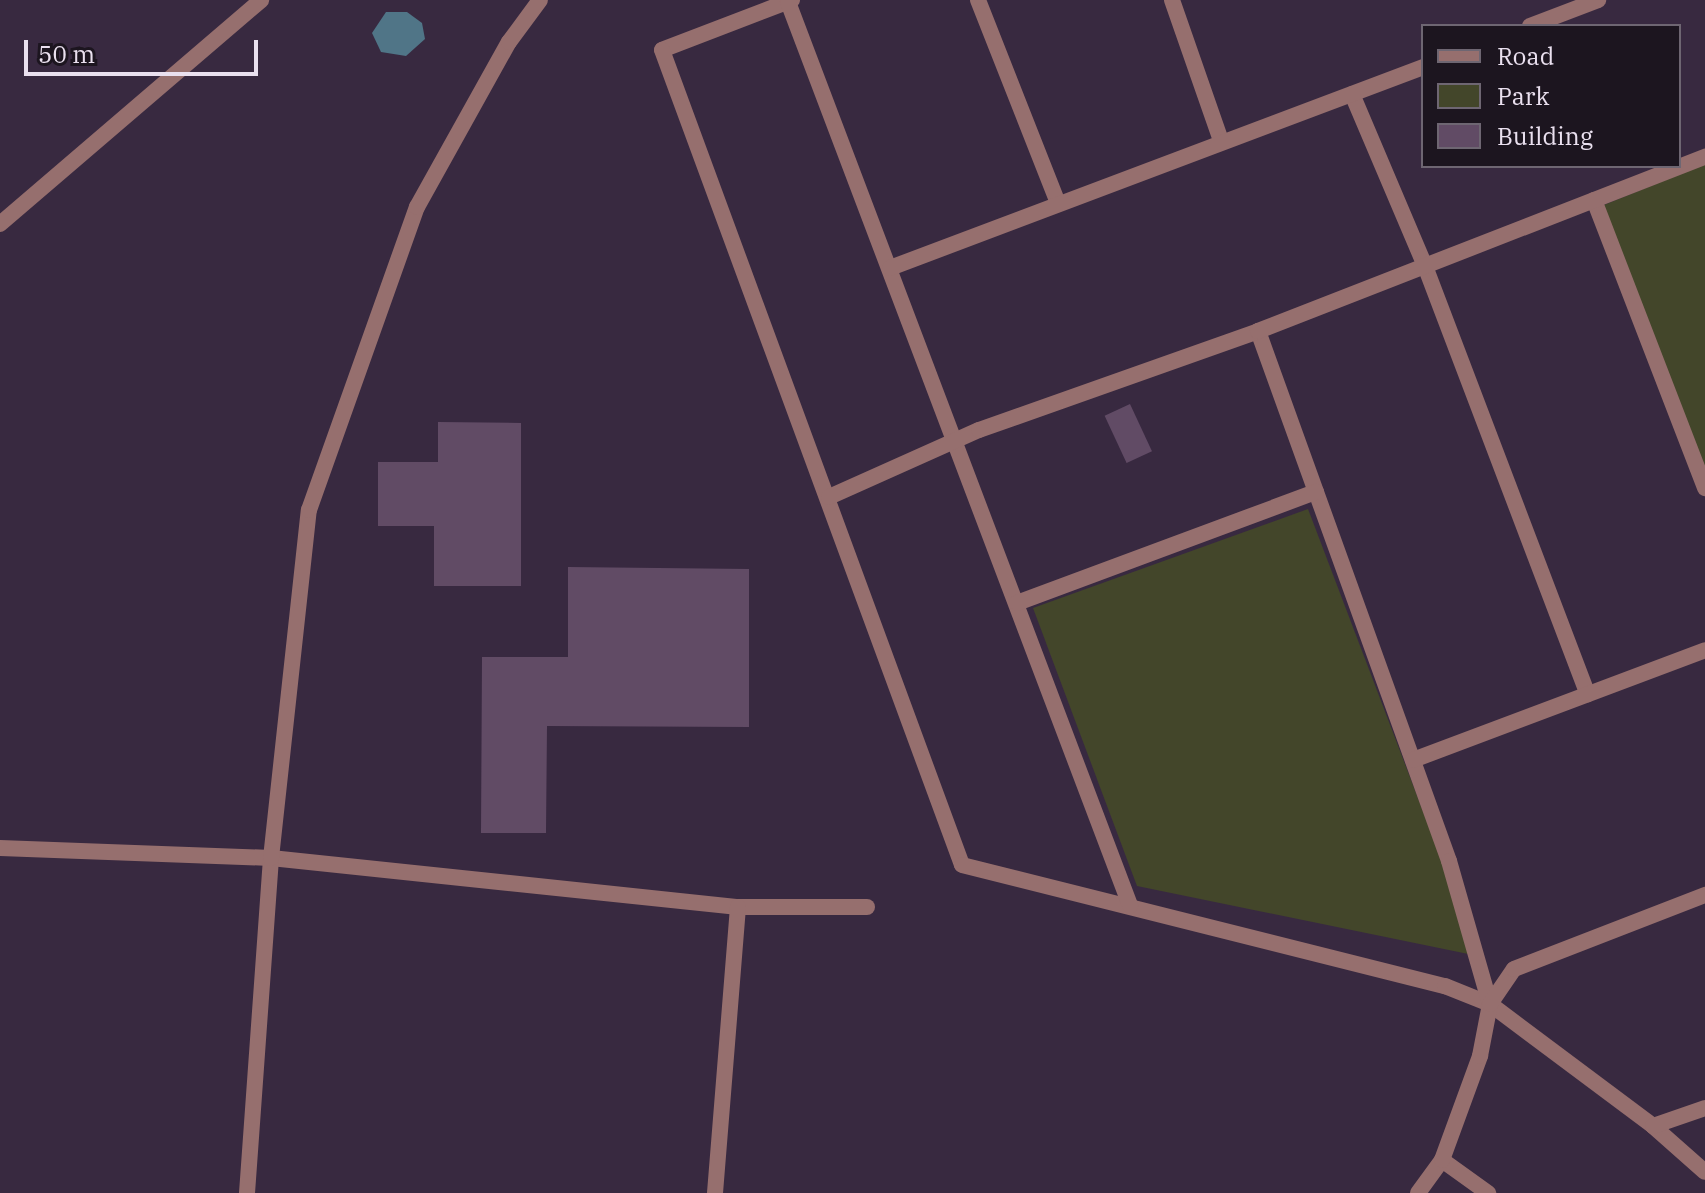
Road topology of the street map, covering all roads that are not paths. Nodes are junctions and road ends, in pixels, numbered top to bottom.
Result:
1 (261, 0) edge
2 (540, 0) edge
3 (978, 0) edge
4 (1172, 0) edge
5 (1598, 0) edge
6 (790, 1) edge
7 (1535, 24) edge
8 (1421, 68) edge
9 (1352, 94) junction
10 (1221, 141) junction
11 (1705, 157) edge
12 (1681, 166) edge
13 (1677, 168) edge
14 (1594, 200) junction
15 (1058, 203) junction
16 (0, 224) edge
17 (1425, 266) junction
18 (890, 268) junction
19 (1258, 331) junction
20 (956, 440) junction
21 (1705, 488) edge
22 (1316, 492) junction
23 (829, 497) junction
24 (1017, 603) junction
25 (1705, 650) edge
26 (1588, 694) junction
27 (1413, 760) junction
28 (0, 848) edge
29 (271, 858) junction
30 (1705, 895) edge
31 (1130, 905) junction
32 (738, 907) junction
33 (867, 907) dead end
34 (1490, 1004) junction
35 (1705, 1108) edge
36 (1653, 1126) junction
37 (1442, 1160) junction
38 (1705, 1172) edge
39 (247, 1193) edge
40 (715, 1193) edge
41 (1418, 1193) edge
42 (1488, 1193) edge

1 - 16 street
2 - 29 street
3 - 15 street
4 - 10 street
5 - 7 street
6 - 18 street
6 - 23 street
8 - 9 street
9 - 10 street
9 - 17 street
10 - 15 street
11 - 12 street
13 - 14 street
14 - 17 street
14 - 21 street
15 - 18 street
17 - 19 street
17 - 26 street
18 - 20 street
19 - 20 street
19 - 22 street
20 - 23 street
20 - 24 street
22 - 24 street
22 - 27 street
23 - 31 street
24 - 31 street
25 - 26 street
26 - 27 street
27 - 34 street
28 - 29 street
29 - 32 street
29 - 39 street
30 - 34 street
31 - 34 street
32 - 33 street
32 - 40 street
34 - 36 street
34 - 37 street
35 - 36 street
36 - 38 street
37 - 41 street
37 - 42 street

